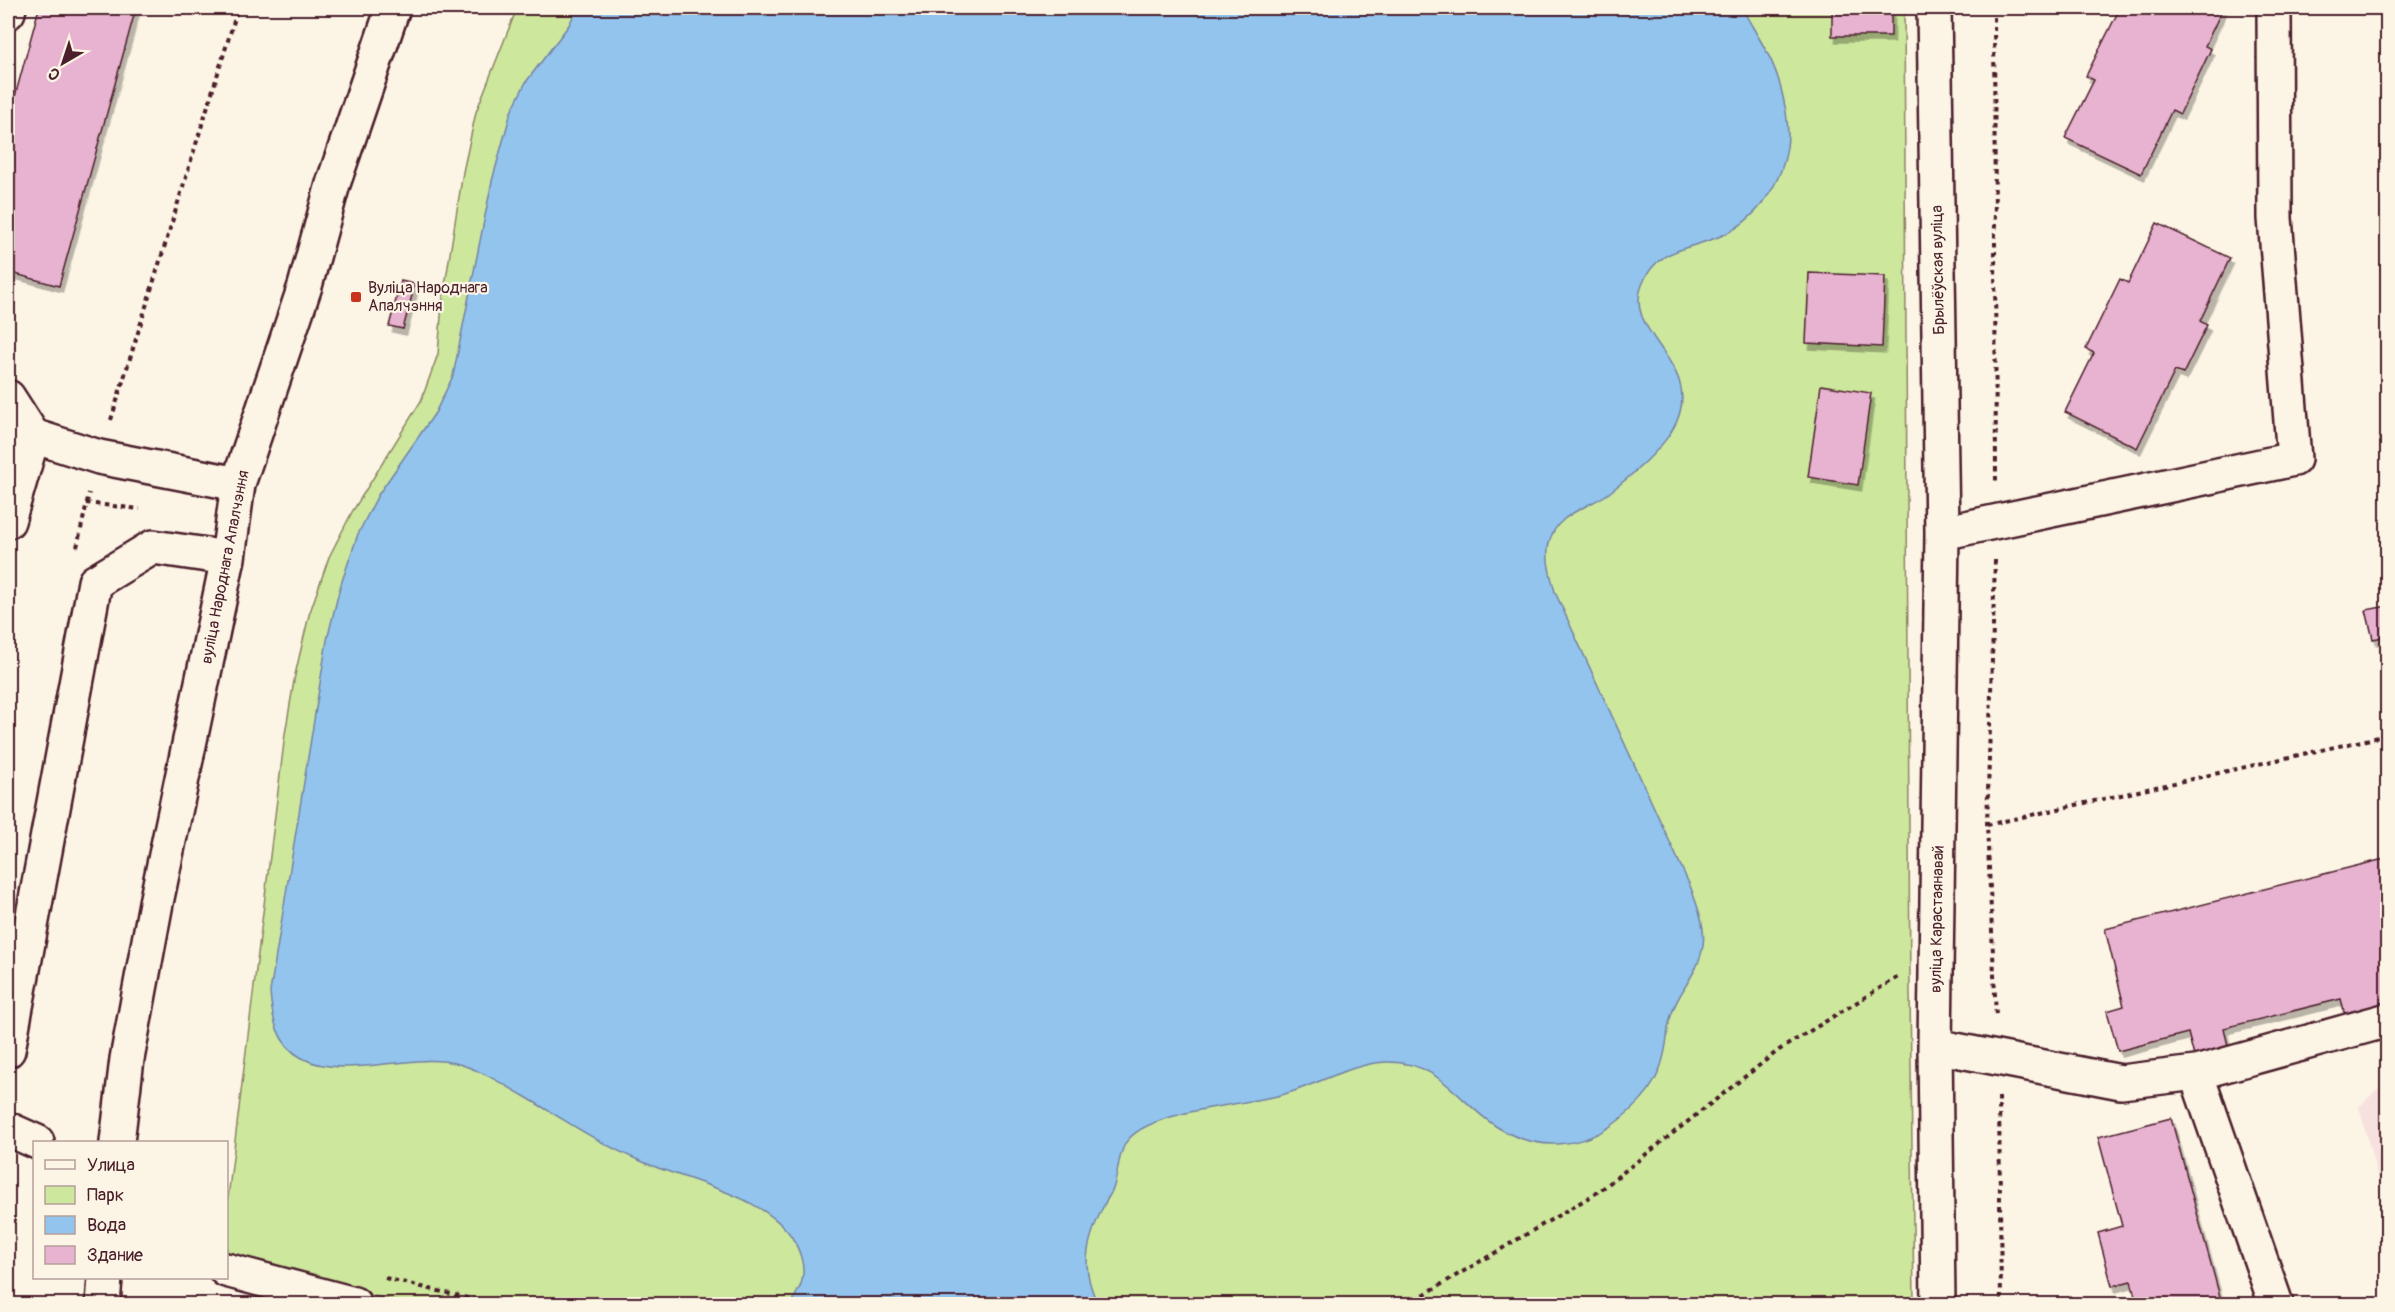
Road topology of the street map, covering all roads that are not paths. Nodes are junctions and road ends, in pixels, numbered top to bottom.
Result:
1 (9, 8) edge
2 (393, 8) edge
3 (1934, 8) edge
4 (2274, 8) edge
5 (8, 12) edge
6 (8, 397) edge
7 (20, 433) edge
8 (238, 484) junction
9 (8, 521) edge
10 (1942, 533) junction
11 (228, 558) junction
12 (2388, 1020) edge
13 (1935, 1046) junction
14 (8, 1050) edge
15 (2196, 1073) junction
16 (8, 1129) edge
17 (33, 1141) edge
18 (117, 1141) edge
19 (228, 1271) edge
20 (105, 1279) edge
21 (103, 1305) edge
22 (354, 1305) edge
23 (1938, 1305) edge
24 (2276, 1305) edge

1 - 5 street
2 - 8 street, вуліца Народнага Апалчэння
3 - 10 street, Брылёўская вуліца
4 - 10 street
6 - 7 street
7 - 8 street
7 - 9 street
8 - 11 street, вуліца Народнага Апалчэння
10 - 13 street, вуліца Карастаянавай
11 - 14 street
11 - 18 street, вуліца Народнага Апалчэння
12 - 15 street
13 - 15 street
13 - 23 street, вуліца Карастаянавай
15 - 24 street
16 - 17 street
19 - 22 street
20 - 21 street

